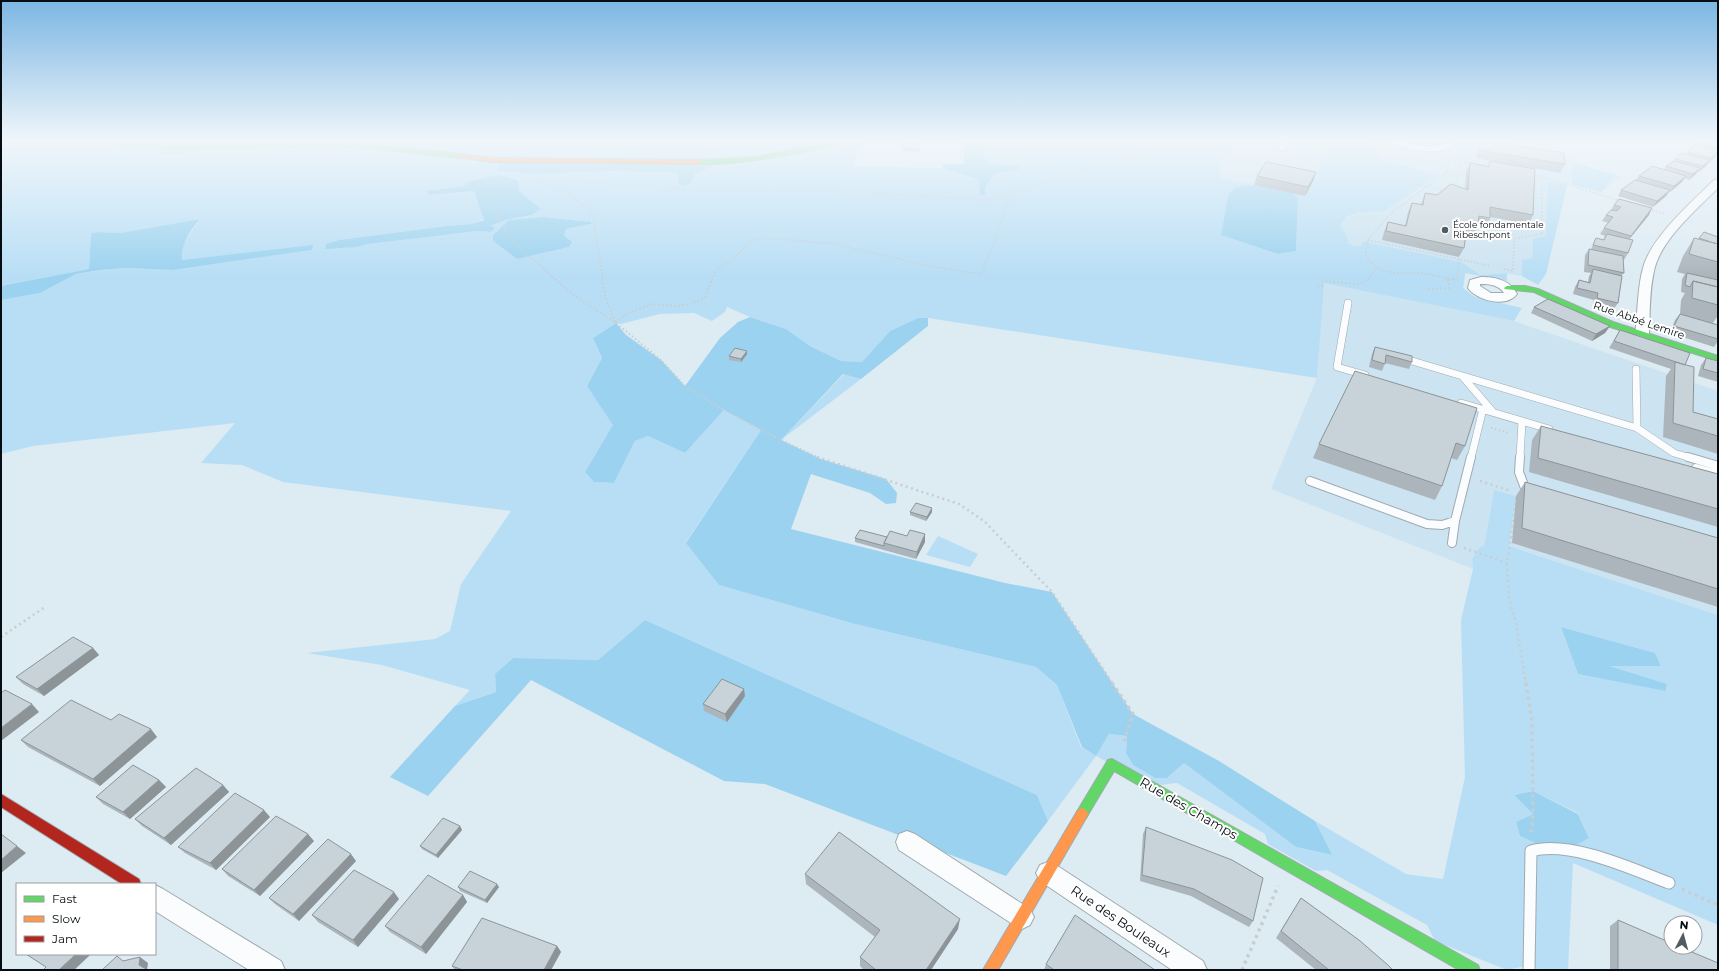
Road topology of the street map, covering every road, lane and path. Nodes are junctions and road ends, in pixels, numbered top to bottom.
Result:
1 (486, 185) edge
2 (555, 185) edge
3 (632, 185) edge
4 (1019, 185) edge
5 (1035, 185) edge
6 (1421, 185) edge
7 (1429, 185) edge
8 (1456, 185) edge
9 (1542, 185) edge
10 (1570, 185) edge
11 (1715, 185) edge
12 (1427, 187) joint
13 (1448, 192) edge
14 (1011, 193) junction
15 (1454, 194) edge
16 (1623, 201) edge
17 (1645, 208) edge
18 (1682, 219) junction
19 (1368, 240) junction
20 (1459, 260) junction
21 (1376, 268) junction
22 (1448, 278) junction
23 (1318, 288) dead end
24 (1507, 288) dead end
25 (1428, 289) dead end
26 (1348, 303) dead end
27 (616, 323) junction
28 (1642, 335) junction
29 (1396, 356) edge
30 (1718, 359) edge
31 (1636, 369) dead end
32 (1463, 377) junction
33 (1376, 378) edge
34 (1452, 400) edge
35 (1483, 410) junction
36 (1493, 413) junction
37 (1522, 421) junction
38 (1479, 425) junction
39 (1637, 428) junction
40 (1560, 432) edge
41 (1521, 437) junction
42 (1688, 466) edge
43 (1718, 466) edge
44 (1718, 474) edge
45 (1466, 476) junction
46 (1310, 481) dead end
47 (1540, 492) edge
48 (1455, 521) junction
49 (1452, 543) joint
50 (1507, 563) junction
51 (45, 607) dead end
52 (1, 637) edge
53 (1112, 764) junction
54 (1, 800) edge
55 (907, 842) dead end
56 (1530, 851) junction
57 (1288, 865) junction
58 (1048, 873) junction
59 (132, 883) edge
60 (1669, 883) joint
61 (156, 898) edge
62 (1718, 905) edge
63 (1022, 916) junction
64 (272, 970) edge
65 (990, 970) edge
66 (1194, 970) edge
67 (1242, 970) edge
68 (1474, 970) edge
69 (1529, 970) edge

1 - 27 path
2 - 27 path
3 - 14 path
4 - 14 path
5 - 14 path
6 - 12 path
7 - 13 path
8 - 15 path
9 - 20 path
10 - 16 path
11 - 18 street
12 - 19 path
14 - 27 path
17 - 18 path
18 - 28 street
19 - 20 path
19 - 21 path
20 - 22 path
21 - 22 path
21 - 23 path
22 - 25 path
24 - 28 street, Rue Abbé Lemire
26 - 33 lane
27 - 53 path
28 - 30 street, Rue Abbé Lemire
29 - 32 lane
31 - 39 lane
32 - 36 lane
32 - 39 lane
34 - 35 lane
35 - 36 lane
35 - 38 lane
36 - 37 lane
37 - 40 lane
37 - 41 lane
38 - 41 path
38 - 45 lane
39 - 43 lane
41 - 47 lane
42 - 44 lane
45 - 48 lane
45 - 50 path
46 - 48 lane
48 - 49 lane
49 - 50 path
50 - 56 path
51 - 52 path
53 - 57 street, Rue des Champs
53 - 58 street
54 - 59 street
55 - 63 street
56 - 60 lane
56 - 69 lane
57 - 67 path
57 - 68 street, Rue des Champs
58 - 63 street
58 - 66 street, Rue des Bouleaux
60 - 62 path
61 - 64 street
63 - 65 street

